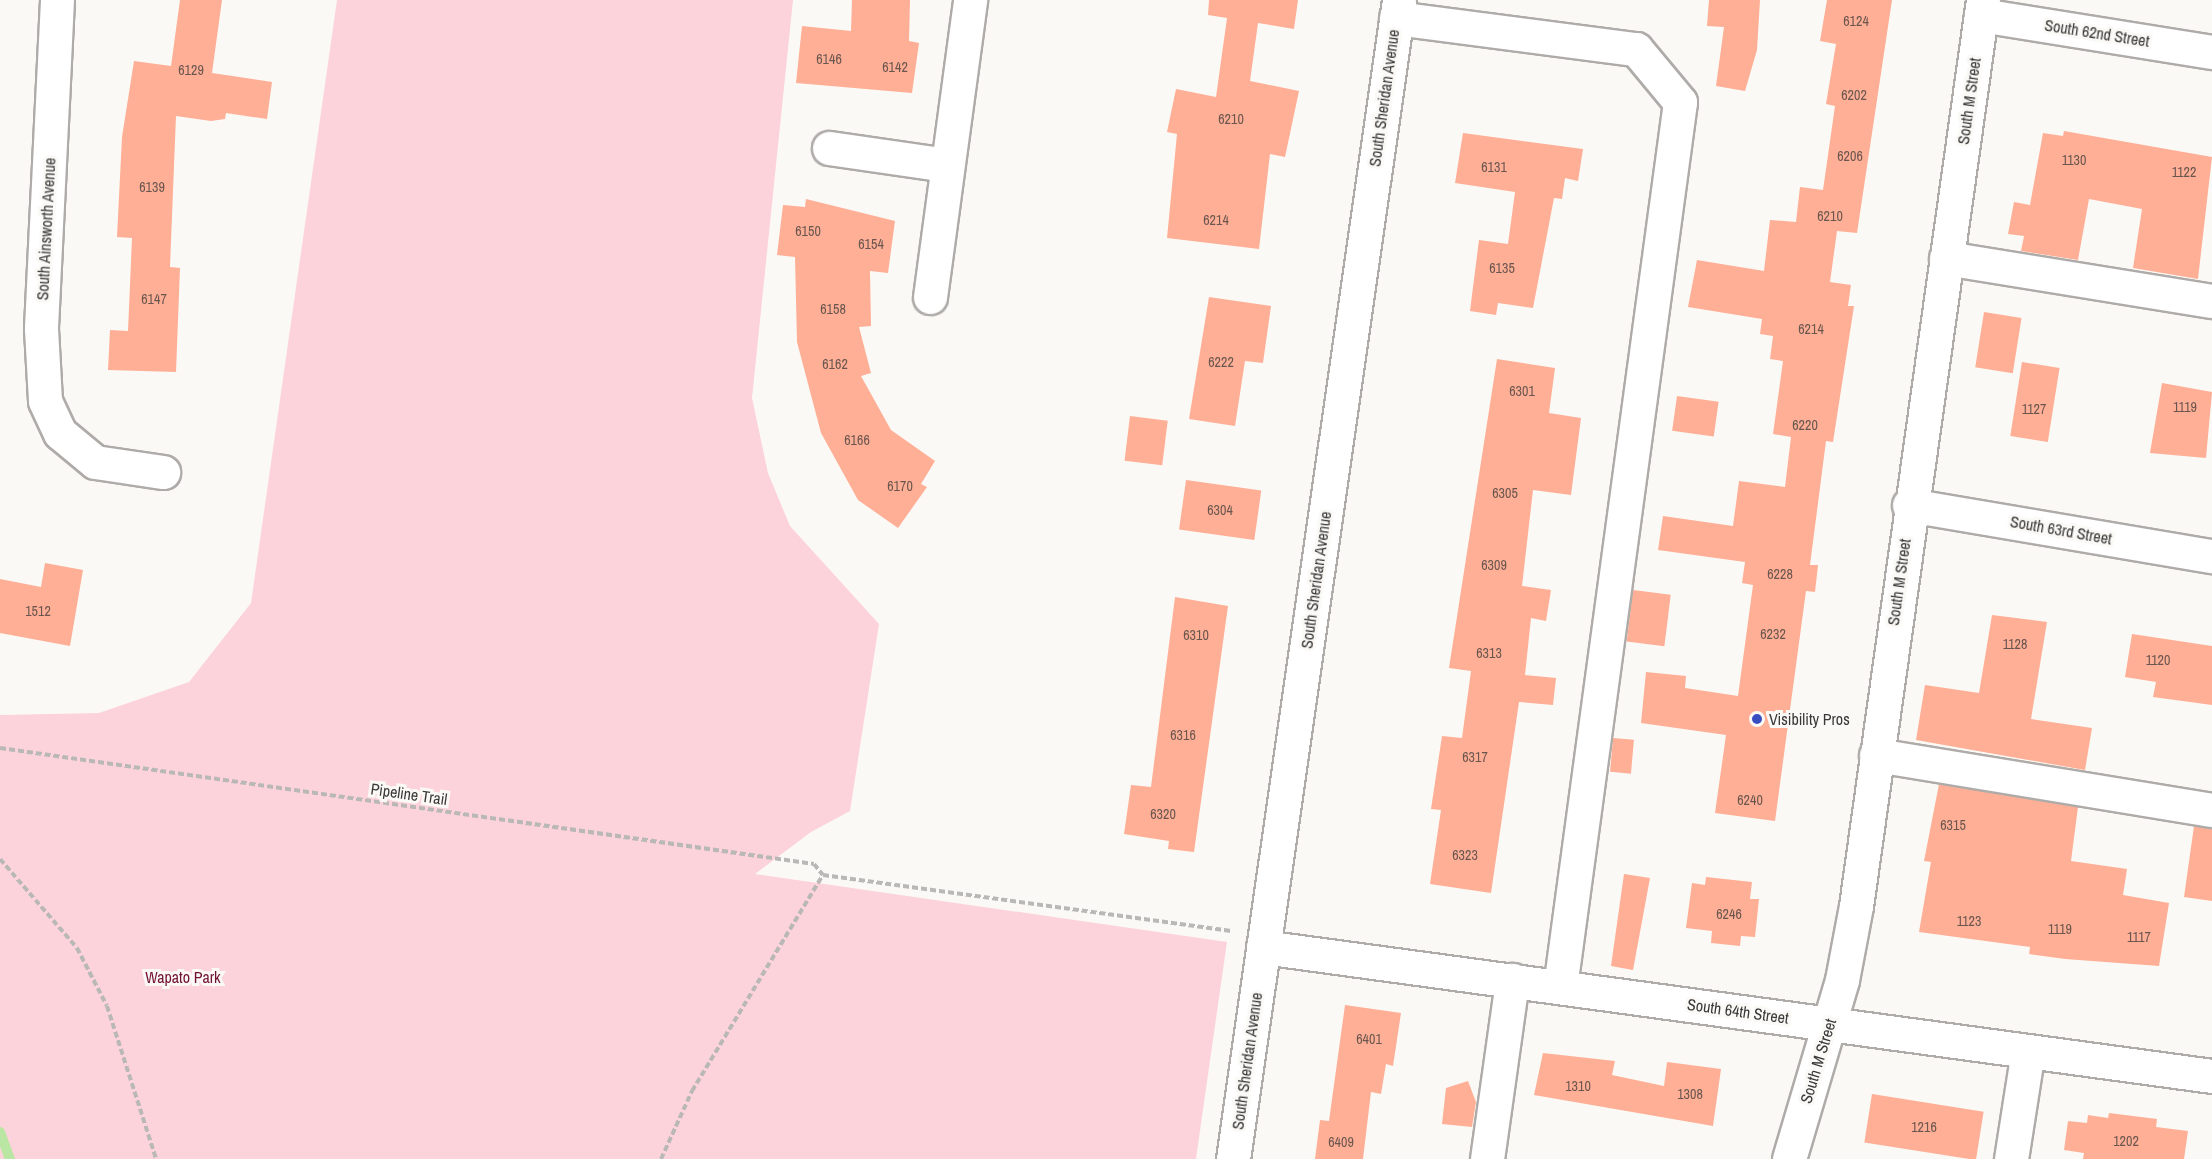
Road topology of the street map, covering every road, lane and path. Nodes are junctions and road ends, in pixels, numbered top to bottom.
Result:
1 (57, 0) edge
2 (970, 0) edge
3 (1982, 7) edge
4 (1397, 9) edge
5 (2212, 52) edge
6 (829, 148) dead end
7 (947, 165) junction
8 (1946, 258) junction
9 (930, 297) dead end
10 (2212, 301) edge
11 (163, 472) dead end
12 (1909, 505) junction
13 (2212, 556) edge
14 (0, 748) edge
15 (1876, 755) junction
16 (2212, 810) edge
17 (0, 859) edge
18 (823, 875) junction
19 (1263, 947) junction
20 (1512, 980) junction
21 (1560, 987) junction
22 (1829, 1023) junction
23 (2028, 1051) junction
24 (2212, 1076) edge
25 (156, 1159) edge
26 (661, 1159) edge
27 (1233, 1159) edge
28 (1487, 1159) edge
29 (1789, 1159) edge
30 (2011, 1159) edge

1 - 11 street, South Ainsworth Avenue
2 - 7 street
3 - 5 street, South 62nd Street
3 - 8 street, South M Street
4 - 19 street, South Sheridan Avenue
4 - 21 street
6 - 7 street
7 - 9 street
8 - 10 street
8 - 12 street, South M Street
12 - 13 street, South 63rd Street
12 - 15 street, South M Street
14 - 18 path, Pipeline Trail
15 - 16 street
15 - 22 street, South M Street
17 - 25 path
18 - 19 path
18 - 26 path
19 - 20 street, South 64th Street
19 - 27 street, South Sheridan Avenue
20 - 21 street, South 64th Street
20 - 28 street
21 - 22 street, South 64th Street
22 - 23 street, South 64th Street
22 - 29 street, South M Street
23 - 24 street, South 64th Street
23 - 30 street

